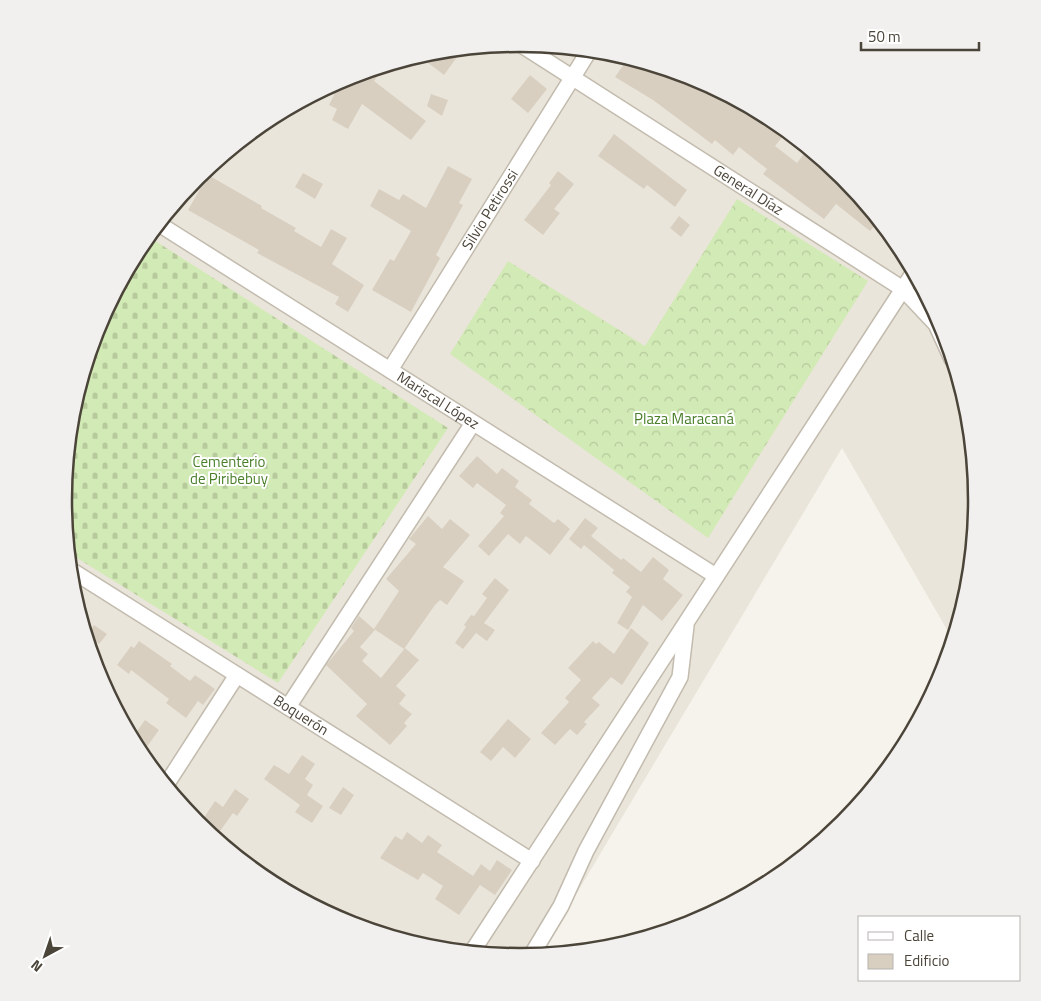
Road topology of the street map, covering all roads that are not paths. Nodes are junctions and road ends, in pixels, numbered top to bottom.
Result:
1 (533, 52) edge
2 (585, 57) edge
3 (572, 78) junction
4 (165, 227) edge
5 (909, 279) edge
6 (902, 289) junction
7 (928, 316) edge
8 (390, 370) junction
9 (473, 423) junction
10 (79, 575) edge
11 (716, 576) junction
12 (687, 622) junction
13 (237, 675) junction
14 (288, 707) junction
15 (170, 779) edge
16 (532, 861) junction
17 (476, 946) edge
18 (536, 948) edge

1 - 3 street, General Díaz
2 - 3 street, Silvio Petirossi
3 - 6 street, General Díaz
3 - 8 street, Silvio Petirossi
4 - 8 street, Mariscal López
5 - 6 street
6 - 7 street, General Díaz
6 - 11 street
8 - 9 street, Mariscal López
9 - 11 street, Mariscal López
9 - 14 street
10 - 13 street, Boquerón
11 - 12 street
12 - 16 street
12 - 18 street
13 - 14 street, Boquerón
13 - 15 street
14 - 16 street, Boquerón
16 - 17 street

